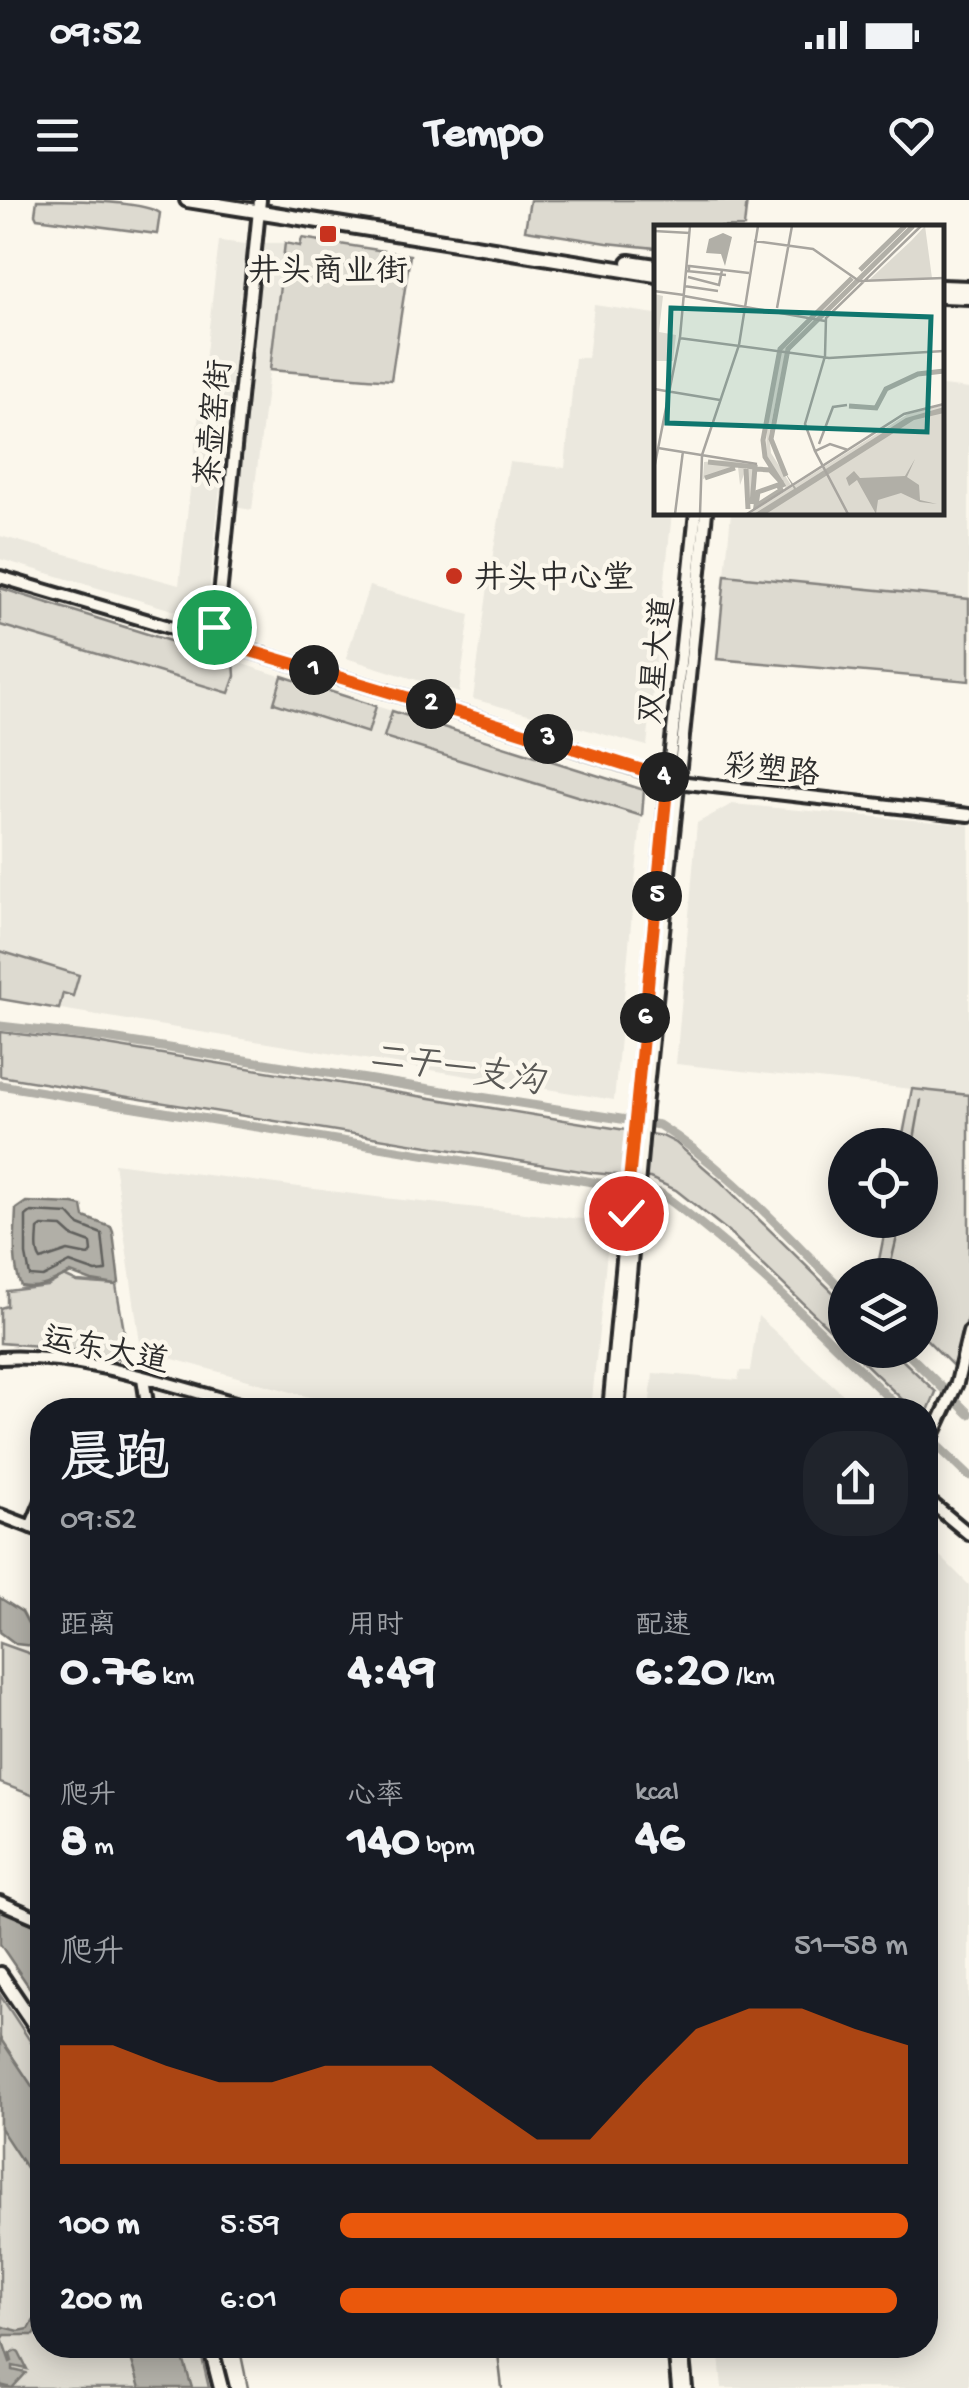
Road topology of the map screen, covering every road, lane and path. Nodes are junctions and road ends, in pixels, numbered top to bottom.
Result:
1 (187, 200) edge
2 (241, 200) edge
3 (259, 205) edge
4 (654, 266) edge
5 (654, 275) edge
6 (944, 287) edge
7 (969, 288) edge
8 (944, 296) edge
9 (969, 297) edge
10 (696, 515) edge
11 (706, 515) edge
12 (0, 578) edge
13 (210, 639) junction
14 (673, 780) junction
15 (969, 815) edge
16 (630, 1214) junction
17 (969, 1332) edge
18 (0, 1358) edge
19 (143, 1378) junction
20 (146, 1398) edge
21 (216, 1398) edge
22 (610, 1398) edge
23 (619, 1398) edge
24 (938, 1425) edge
25 (938, 1508) edge
26 (0, 1516) edge
27 (30, 1527) edge
28 (969, 1534) edge
29 (0, 1902) edge
30 (30, 1915) edge
31 (0, 1974) edge
32 (30, 2018) edge
33 (213, 2358) edge
34 (679, 2358) edge
35 (221, 2388) edge
36 (682, 2388) edge

1 - 3 main road
2 - 3 main road
3 - 4 main road
3 - 5 main road
3 - 13 street, 茶壶窑街
6 - 7 main road
8 - 9 main road
10 - 14 street, 双星大道
11 - 14 street, 双星大道
12 - 13 street, 彩塑路
13 - 14 street, 彩塑路
14 - 15 street, 彩塑路
14 - 16 street, 双星大道
16 - 22 street
16 - 23 street
17 - 24 street
18 - 19 street, 运东大道
19 - 20 street
19 - 21 street, 运东大道
25 - 28 street
26 - 27 street
29 - 30 street
31 - 32 main road
33 - 35 main road
34 - 36 street

